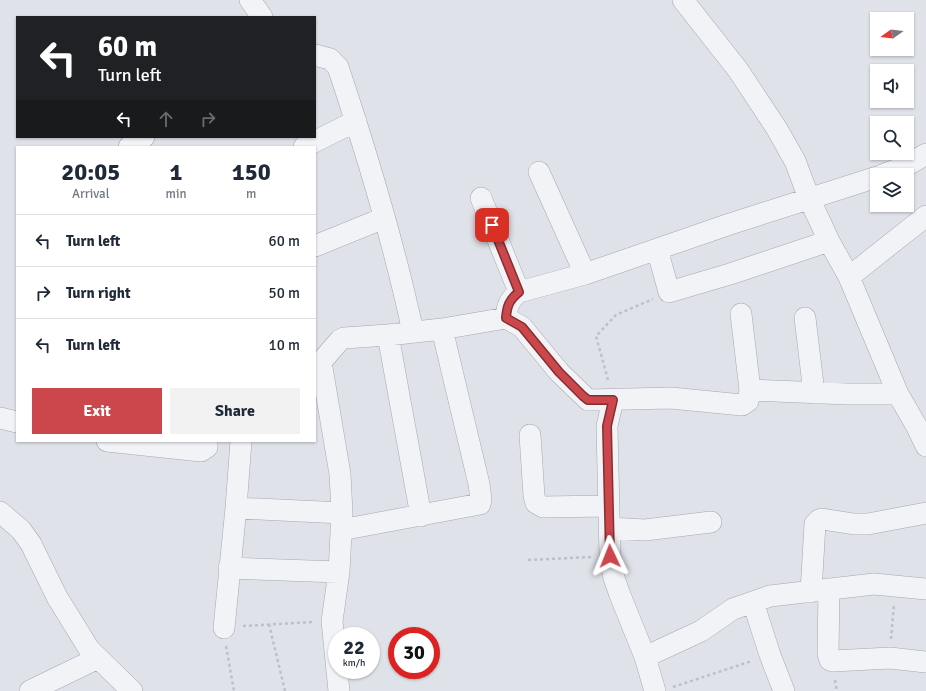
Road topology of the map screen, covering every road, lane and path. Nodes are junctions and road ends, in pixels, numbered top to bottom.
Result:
1 (250, 0) edge
2 (683, 0) edge
3 (261, 16) edge
4 (316, 55) edge
5 (356, 122) junction
6 (142, 138) edge
7 (130, 146) edge
8 (306, 146) edge
9 (926, 154) edge
10 (901, 168) edge
11 (539, 172) dead end
12 (870, 179) edge
13 (481, 198) dead end
14 (809, 198) junction
15 (926, 216) edge
16 (384, 218) junction
17 (829, 241) junction
18 (316, 246) edge
19 (657, 250) junction
20 (585, 274) junction
21 (849, 277) junction
22 (519, 292) junction
23 (669, 292) junction
24 (740, 314) dead end
25 (506, 318) junction
26 (805, 318) dead end
27 (442, 329) junction
28 (413, 332) junction
29 (388, 335) junction
30 (318, 363) edge
31 (750, 390) junction
32 (814, 393) junction
33 (898, 394) junction
34 (613, 400) junction
35 (0, 418) edge
36 (16, 422) edge
37 (922, 425) edge
38 (530, 435) dead end
39 (116, 442) edge
40 (207, 442) edge
41 (241, 442) edge
42 (926, 446) edge
43 (608, 506) junction
44 (236, 508) junction
45 (0, 512) edge
46 (926, 513) edge
47 (421, 516) junction
48 (342, 522) junction
49 (711, 522) dead end
50 (609, 528) junction
51 (610, 556) junction
52 (528, 560) dead end
53 (229, 568) junction
54 (338, 572) junction
55 (895, 586) junction
56 (926, 589) edge
57 (820, 590) junction
58 (753, 602) junction
59 (332, 621) junction
60 (269, 624) junction
61 (224, 628) junction
62 (770, 655) junction
63 (645, 657) junction
64 (98, 658) junction
65 (890, 658) junction
66 (926, 662) edge
67 (662, 690) edge
68 (30, 691) edge
69 (132, 691) edge
70 (234, 691) edge
71 (285, 691) edge
72 (338, 691) edge
73 (784, 691) edge

1 - 3 street
2 - 14 street
4 - 5 street
5 - 8 street
5 - 16 street
6 - 7 street
9 - 10 street
11 - 20 street
12 - 14 street
13 - 22 street
14 - 17 street
14 - 19 street
15 - 21 street
16 - 18 street
16 - 28 street
17 - 21 street
17 - 23 street
19 - 20 street
19 - 23 street
20 - 22 street
21 - 33 street
22 - 25 street
23 - 34 path
24 - 31 street
25 - 27 street
25 - 34 street
26 - 32 street
27 - 28 street
27 - 47 street
28 - 29 street
29 - 30 street
29 - 47 street
30 - 48 street
31 - 32 street
31 - 34 street
32 - 33 street
33 - 37 street
34 - 43 street
35 - 36 street
37 - 42 street
38 - 43 street
39 - 40 street
41 - 44 street
43 - 50 street
44 - 48 street
44 - 53 street
45 - 64 street
46 - 57 street
47 - 48 street
48 - 54 street
49 - 50 street
50 - 51 street
51 - 52 path
51 - 63 street
53 - 54 street
53 - 61 street
54 - 59 street
55 - 56 street
55 - 57 street
55 - 65 path
57 - 58 street
57 - 65 street
58 - 62 street
58 - 63 street
59 - 60 path
59 - 72 street
60 - 61 path
60 - 71 path
61 - 70 path
62 - 67 path
62 - 73 street
63 - 67 street
64 - 68 street
64 - 69 street
65 - 66 street

